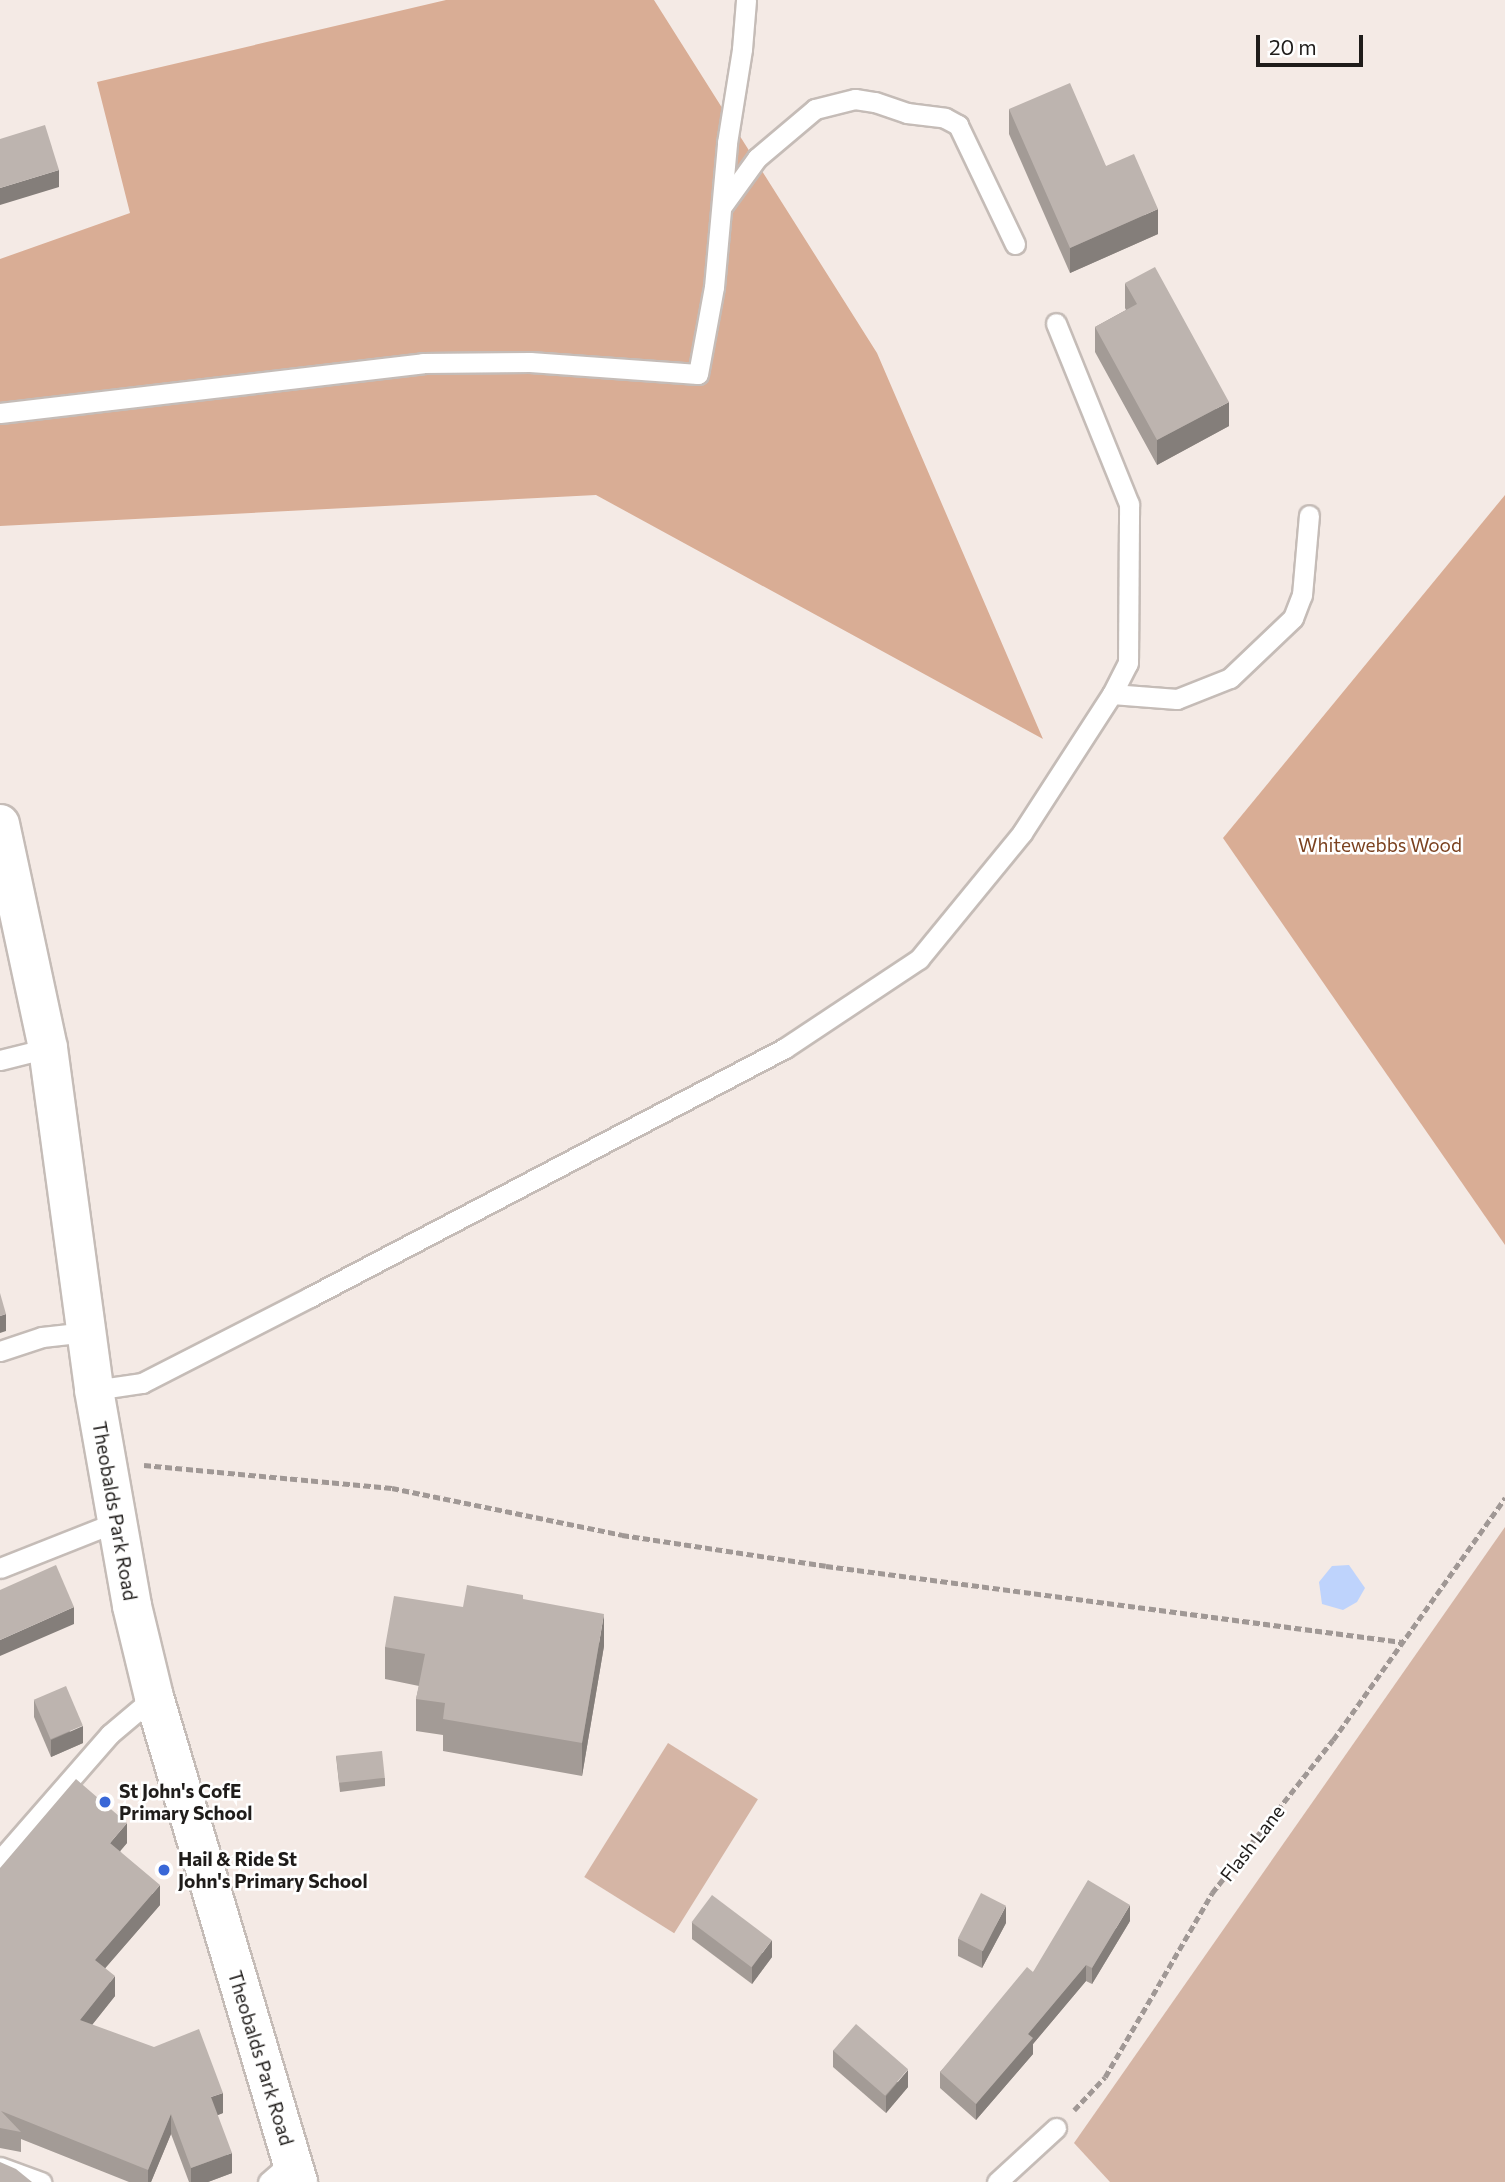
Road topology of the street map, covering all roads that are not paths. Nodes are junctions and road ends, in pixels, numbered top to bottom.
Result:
1 (746, 0) edge
2 (722, 205) junction
3 (1015, 244) dead end
4 (1056, 323) dead end
5 (0, 413) edge
6 (1309, 515) dead end
7 (1112, 694) junction
8 (0, 824) edge
9 (48, 1048) junction
10 (0, 1060) edge
11 (87, 1332) junction
12 (0, 1351) edge
13 (94, 1390) junction
14 (116, 1522) junction
15 (0, 1568) edge
16 (154, 1697) junction
17 (0, 1860) edge
18 (1056, 2129) road end
19 (0, 2167) edge
20 (286, 2175) edge
21 (41, 2182) edge
22 (997, 2182) edge

1 - 2 lane
2 - 3 lane
2 - 5 lane
4 - 7 lane
6 - 7 lane
7 - 13 lane
8 - 9 street, Theobalds Park Road
9 - 10 lane
9 - 11 street, Theobalds Park Road
11 - 12 lane
11 - 13 street, Theobalds Park Road
13 - 14 street, Theobalds Park Road
14 - 15 lane
14 - 16 street, Theobalds Park Road
16 - 17 lane
16 - 20 street, Theobalds Park Road
18 - 22 lane
19 - 21 lane

